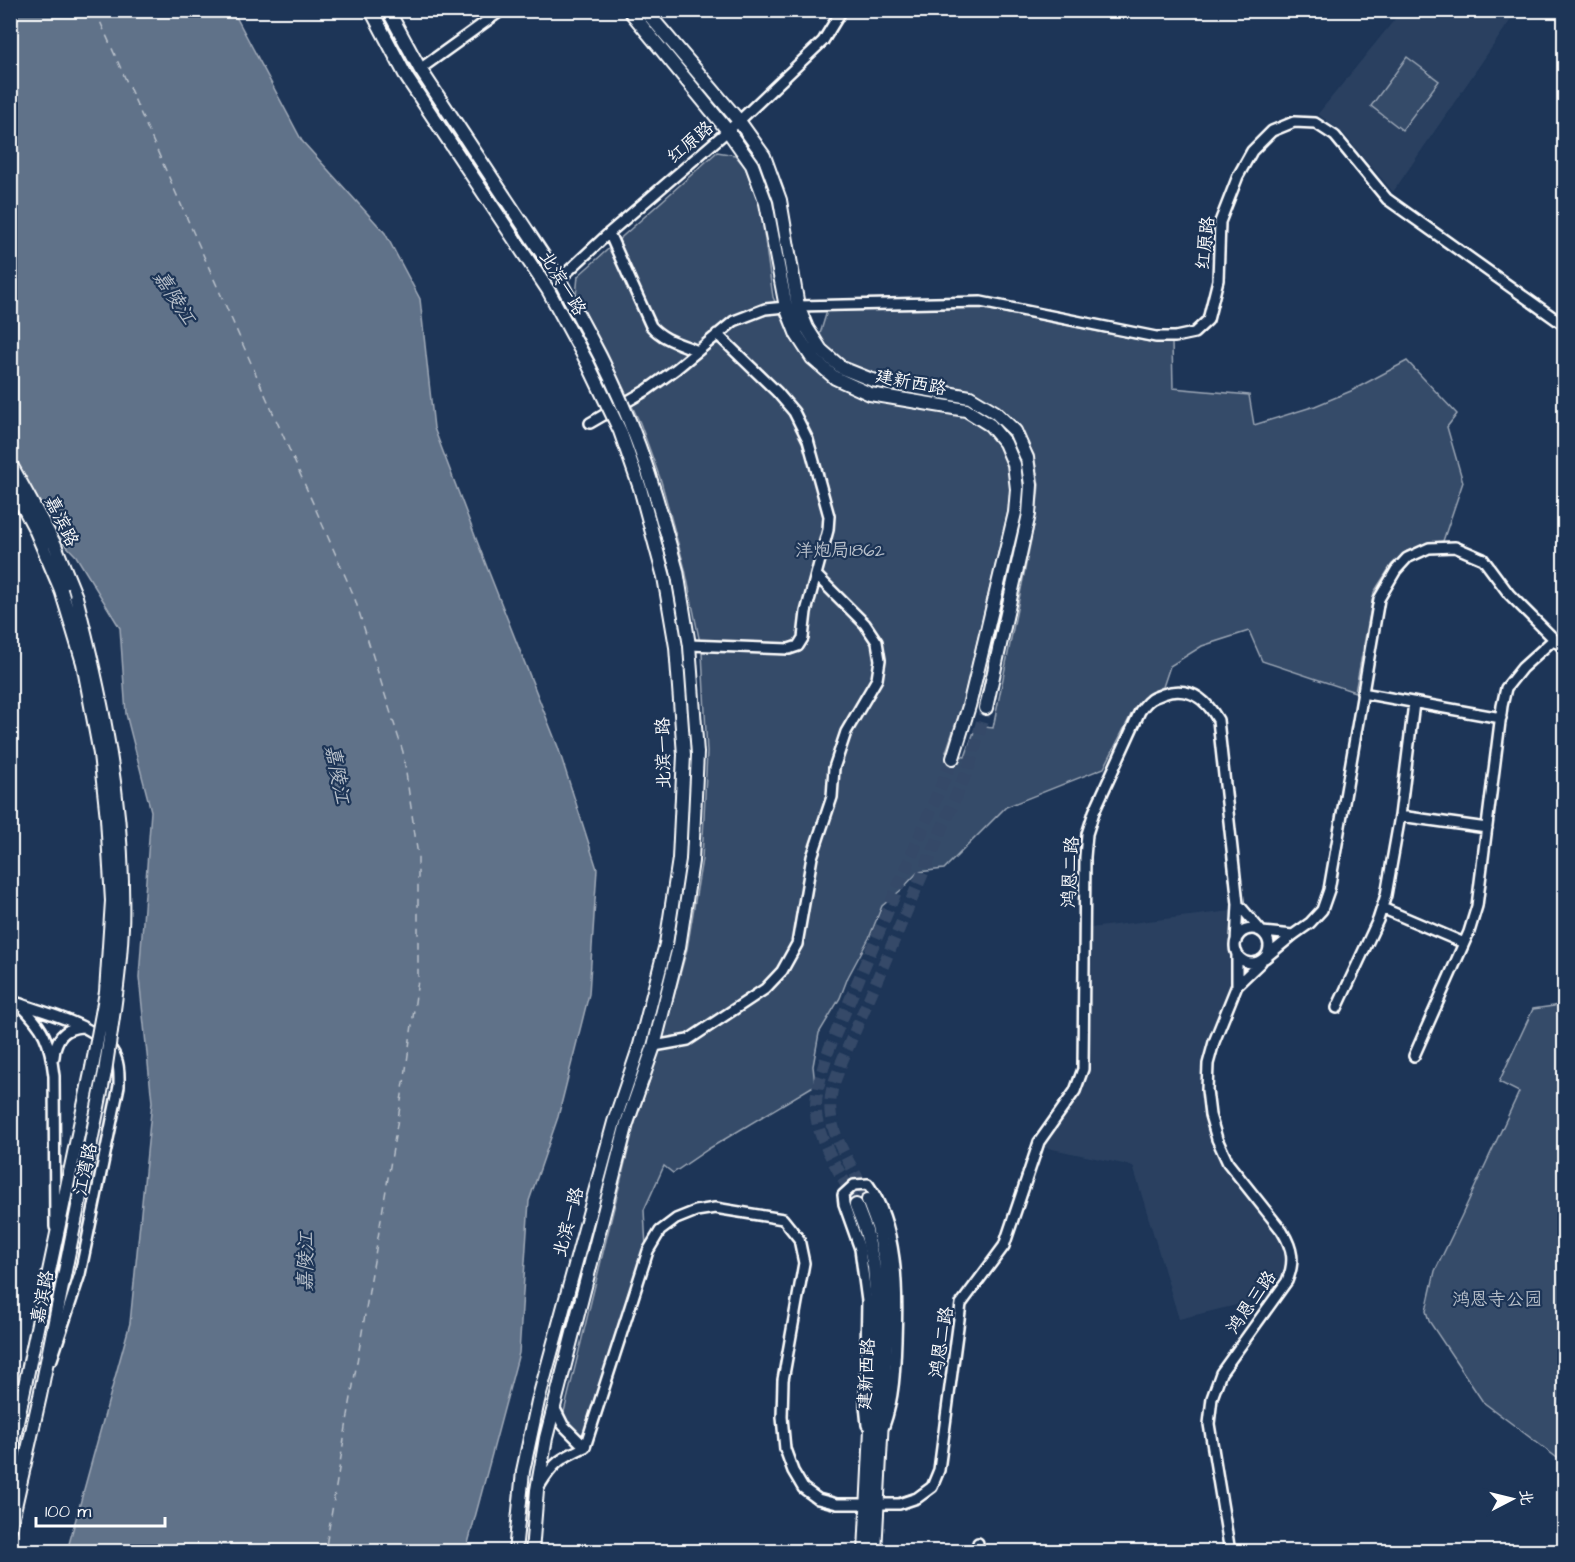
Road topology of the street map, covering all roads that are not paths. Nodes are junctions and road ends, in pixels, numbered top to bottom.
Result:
1 (371, 10) edge
2 (387, 10) edge
3 (502, 10) edge
4 (629, 10) edge
5 (645, 10) edge
6 (842, 10) edge
7 (420, 69) junction
8 (739, 122) junction
9 (728, 131) junction
10 (609, 233) junction
11 (559, 279) junction
12 (548, 290) junction
13 (792, 306) junction
14 (1564, 325) edge
15 (717, 334) junction
16 (698, 351) junction
17 (590, 423) dead end
18 (10, 463) edge
19 (10, 482) edge
20 (816, 575) junction
21 (1554, 639) junction
22 (689, 645) junction
23 (1564, 649) edge
24 (1362, 693) junction
25 (1414, 703) junction
26 (986, 708) tunnel mouth
27 (1501, 718) junction
28 (953, 758) tunnel mouth
29 (1400, 816) junction
30 (1487, 828) junction
31 (1238, 904) junction
32 (1382, 908) junction
33 (1262, 932) junction
34 (1293, 935) junction
35 (1236, 942) junction
36 (1464, 943) junction
37 (1237, 953) junction
38 (1263, 960) junction
39 (1237, 985) junction
40 (14, 1002) edge
41 (1337, 1008) dead end
42 (84, 1026) junction
43 (654, 1046) junction
44 (1414, 1056) dead end
45 (54, 1076) junction
46 (55, 1242) junction
47 (28, 1369) junction
48 (40, 1396) junction
49 (554, 1406) junction
50 (10, 1415) edge
51 (881, 1434) junction
52 (585, 1447) junction
53 (10, 1456) edge
54 (870, 1457) junction
55 (537, 1490) junction
56 (872, 1504) junction
57 (11, 1524) edge
58 (515, 1551) edge
59 (532, 1551) edge
60 (865, 1551) edge
61 (875, 1551) edge
62 (1230, 1551) edge

1 - 12 main road, 北滨一路, bridge
2 - 7 main road, 北滨一路
3 - 7 street
4 - 9 main road, 建新西路
5 - 8 main road, 建新西路
6 - 8 street, 红原路
7 - 11 main road, 北滨一路
8 - 9 street, 红原路
8 - 13 main road, 建新西路
9 - 10 street, 红原路
9 - 13 main road, 建新西路
10 - 11 street, 红原路
10 - 16 street
11 - 12 street, 红原路
11 - 22 main road, 北滨一路, bridge
12 - 58 main road, 北滨一路, bridge
13 - 14 street, 红原路
13 - 15 street, 红原路
13 - 26 main road, 建新西路
13 - 28 main road, 建新西路
15 - 16 street, 红原路
15 - 20 street
16 - 17 street, 红原路
18 - 48 main road, 嘉滨路, bridge
19 - 46 main road, 嘉滨路, bridge
20 - 22 street
20 - 43 street
21 - 23 street
21 - 24 street
21 - 27 street
22 - 43 main road, 北滨一路
24 - 25 street
24 - 34 street
25 - 27 street
25 - 29 street
27 - 30 street
29 - 30 street
29 - 32 street
30 - 36 street
31 - 33 street
31 - 35 street
31 - 56 street, 鸿恩二路
32 - 36 street
32 - 41 street
33 - 34 street
33 - 35 street
33 - 38 street
34 - 38 street
35 - 37 street
36 - 44 street
37 - 38 street
37 - 39 street
38 - 39 street
39 - 62 street, 鸿恩三路
40 - 42 street, 江湾路
40 - 45 street, 江湾路
42 - 45 street
42 - 48 street, 江湾路
43 - 49 main road, 北滨一路
45 - 46 street, 江湾路
46 - 47 main road, 嘉滨路
47 - 50 main road
47 - 53 main road, 嘉滨路
48 - 57 main road, 嘉滨路
49 - 52 street
49 - 55 main road, 北滨一路
51 - 54 main road, 建新西路
51 - 54 street
51 - 56 main road, 建新西路
52 - 55 street
52 - 56 street, 鸿恩二路
54 - 56 main road, 建新西路
55 - 59 main road, 北滨一路
56 - 60 main road, 建新西路
56 - 61 main road, 建新西路

